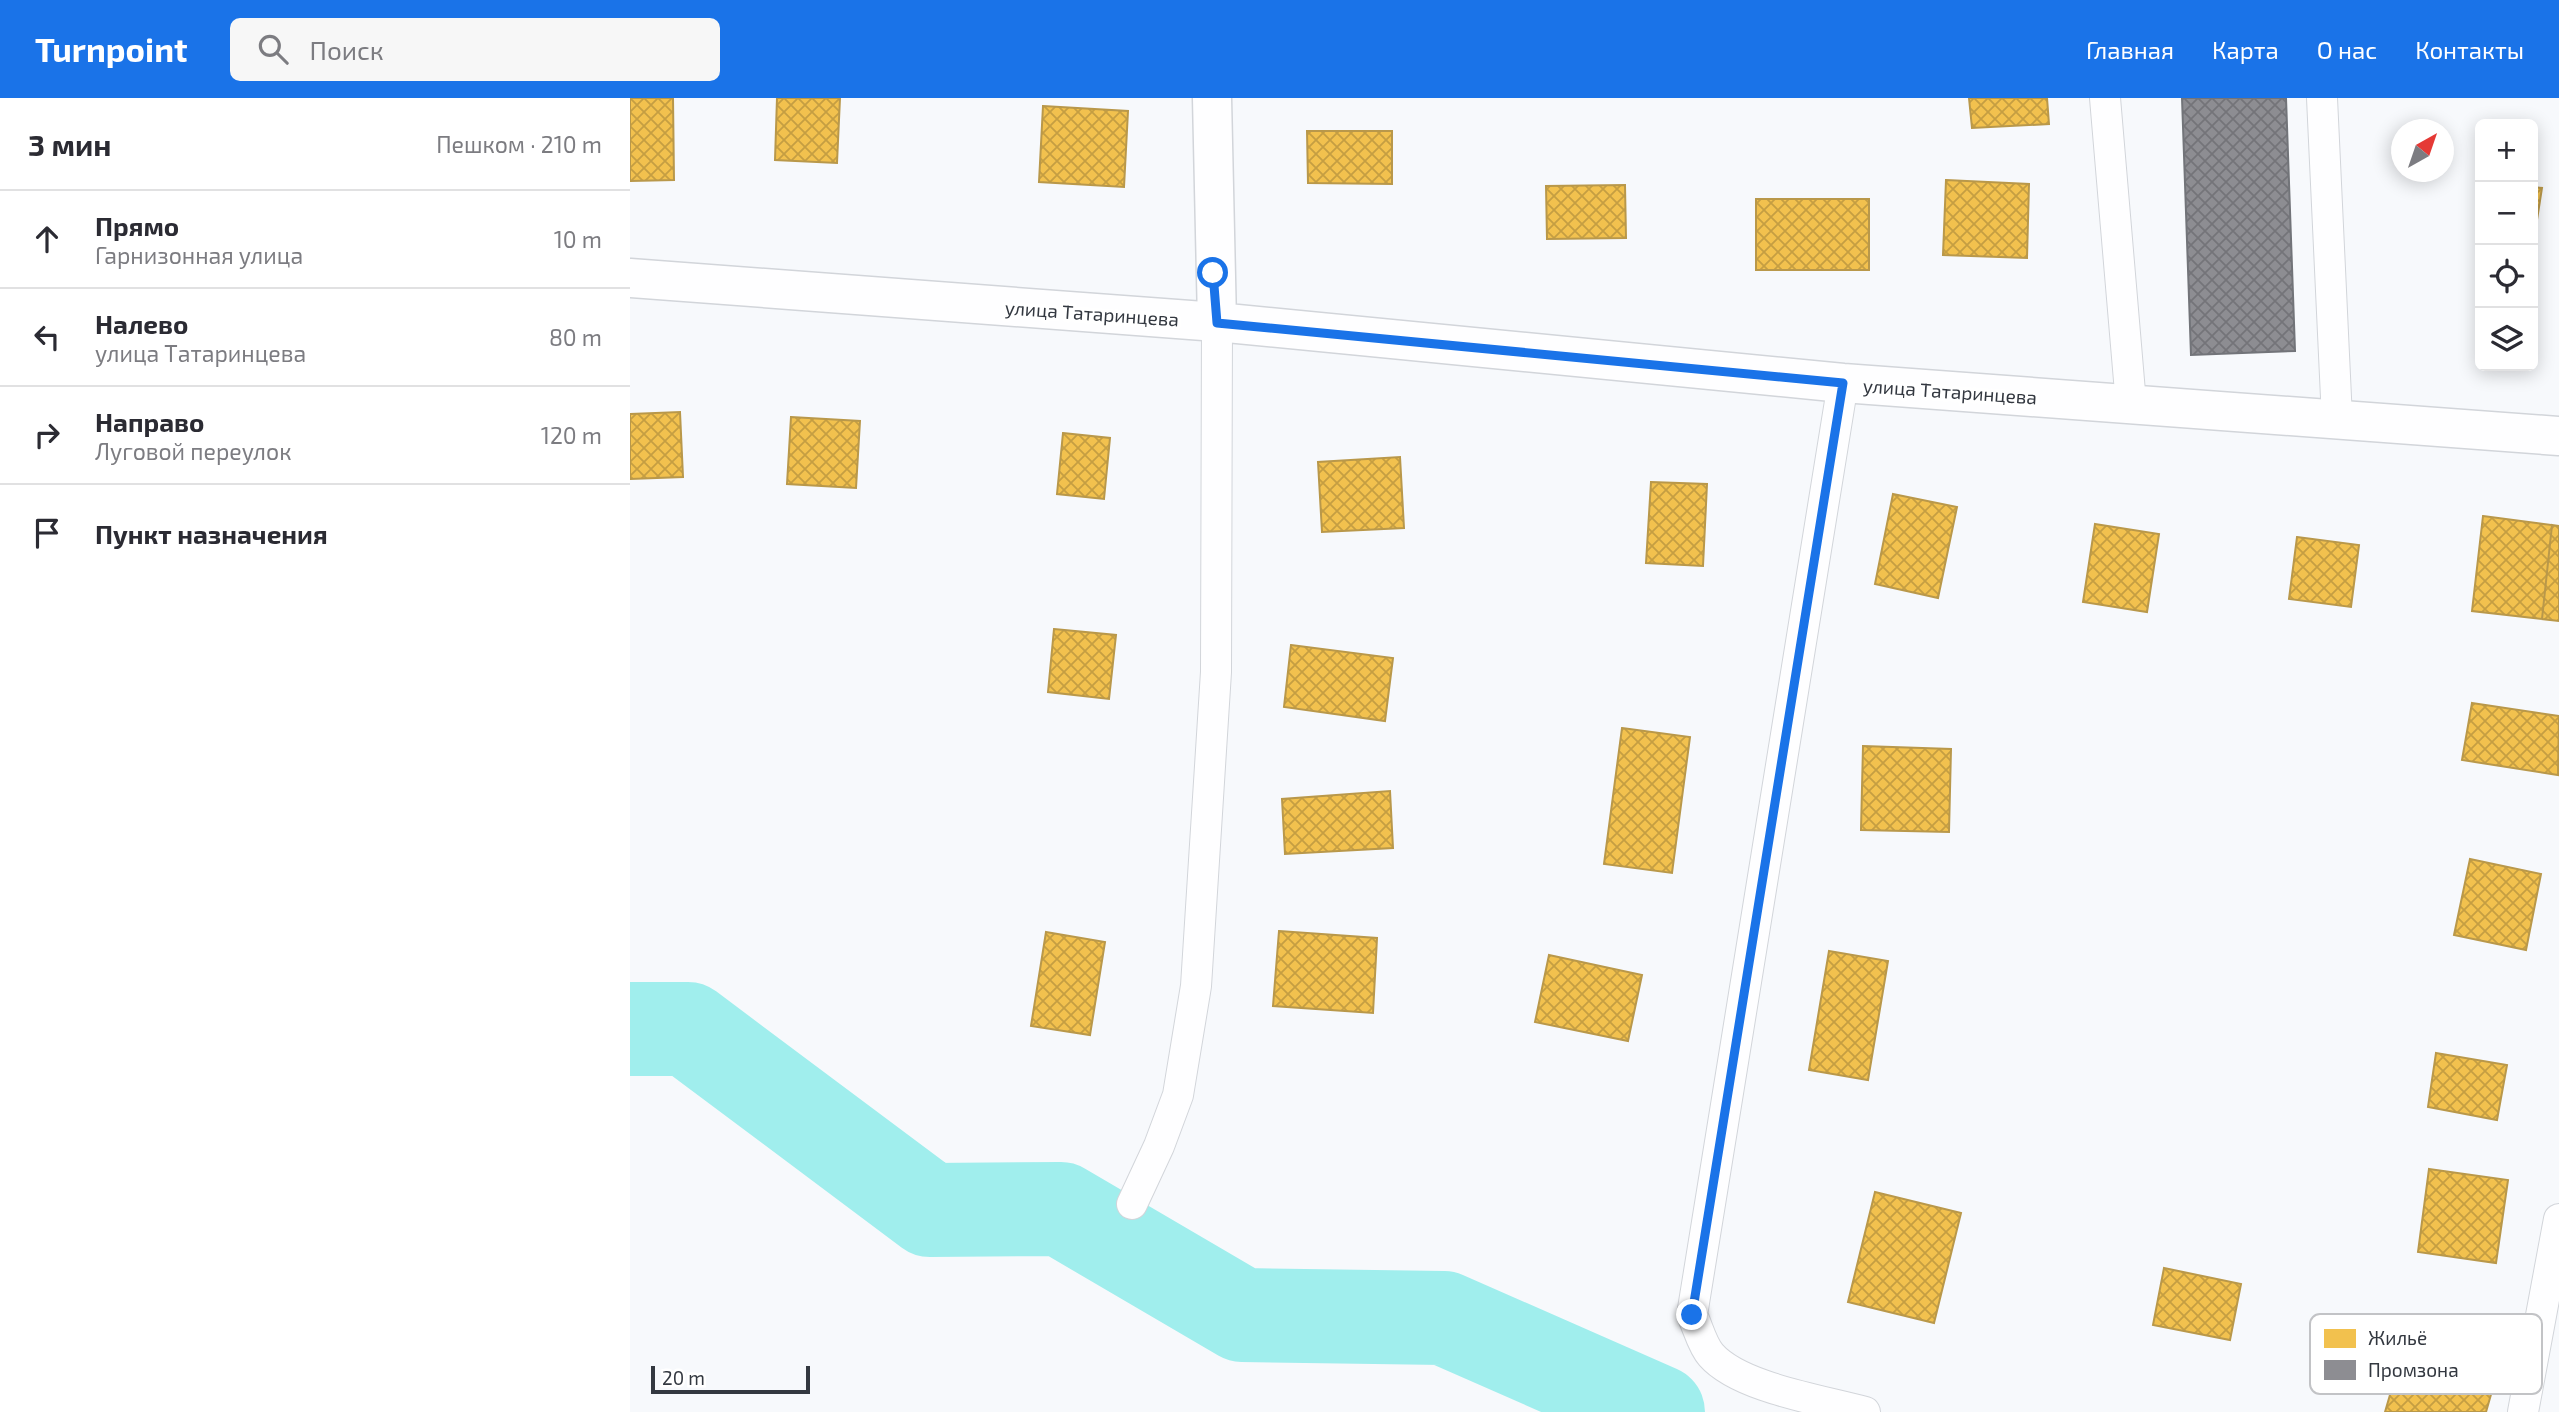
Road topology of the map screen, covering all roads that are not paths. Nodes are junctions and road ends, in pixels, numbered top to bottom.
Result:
1 (1212, 98) edge
2 (2105, 98) edge
3 (2322, 98) edge
4 (630, 278) edge
5 (1217, 323) junction
6 (1843, 383) junction
7 (2131, 404) junction
8 (2337, 419) junction
9 (2559, 436) edge
10 (1132, 1204) dead end
11 (2559, 1219) edge
12 (2541, 1314) edge
13 (2526, 1394) edge
14 (1865, 1412) edge
15 (2523, 1412) edge

1 - 5 street
2 - 7 lane
3 - 8 lane
4 - 5 street, улица Татаринцева
5 - 6 street, улица Татаринцева
5 - 10 lane
6 - 7 street, улица Татаринцева
6 - 14 lane
7 - 8 street, улица Татаринцева
8 - 9 street, улица Татаринцева
11 - 12 lane
13 - 15 lane

